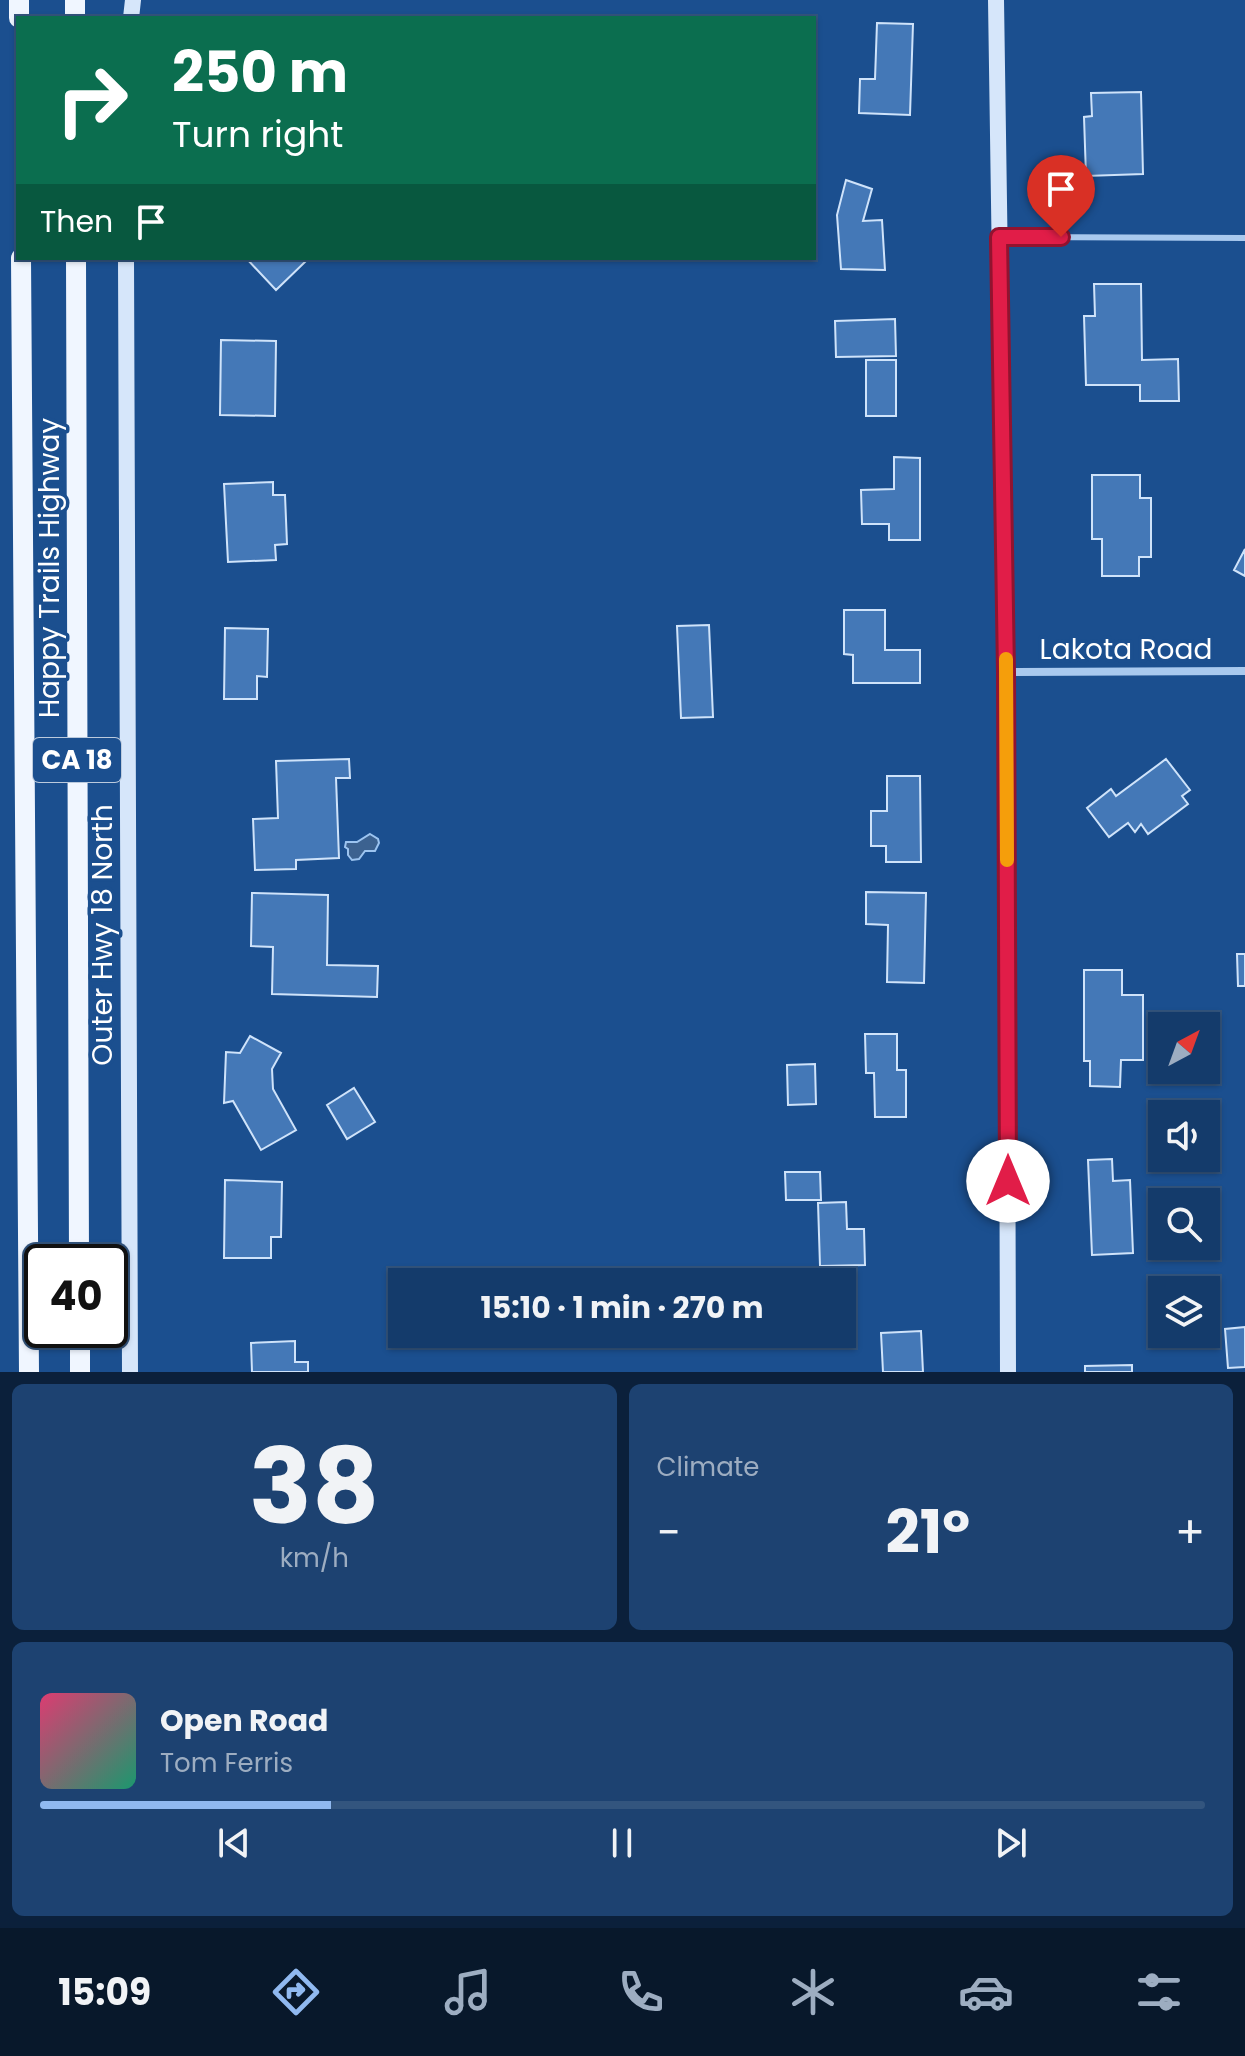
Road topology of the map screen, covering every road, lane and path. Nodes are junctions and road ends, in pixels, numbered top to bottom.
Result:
1 (996, 0) edge
2 (999, 237) junction
3 (1245, 238) edge
4 (21, 260) edge
5 (76, 260) edge
6 (126, 260) edge
7 (1245, 671) edge
8 (1006, 672) junction
9 (79, 1244) edge
10 (80, 1348) edge
11 (29, 1372) edge
12 (80, 1372) edge
13 (130, 1372) edge
14 (1008, 1372) edge

1 - 2 street
2 - 3 lane
2 - 8 street
4 - 11 main road, Happy Trails Highway / CA 18
5 - 9 main road, Happy Trails Highway / CA 18
6 - 13 street, Outer Hwy 18 North
7 - 8 street, Lakota Road
8 - 14 street
10 - 12 main road

